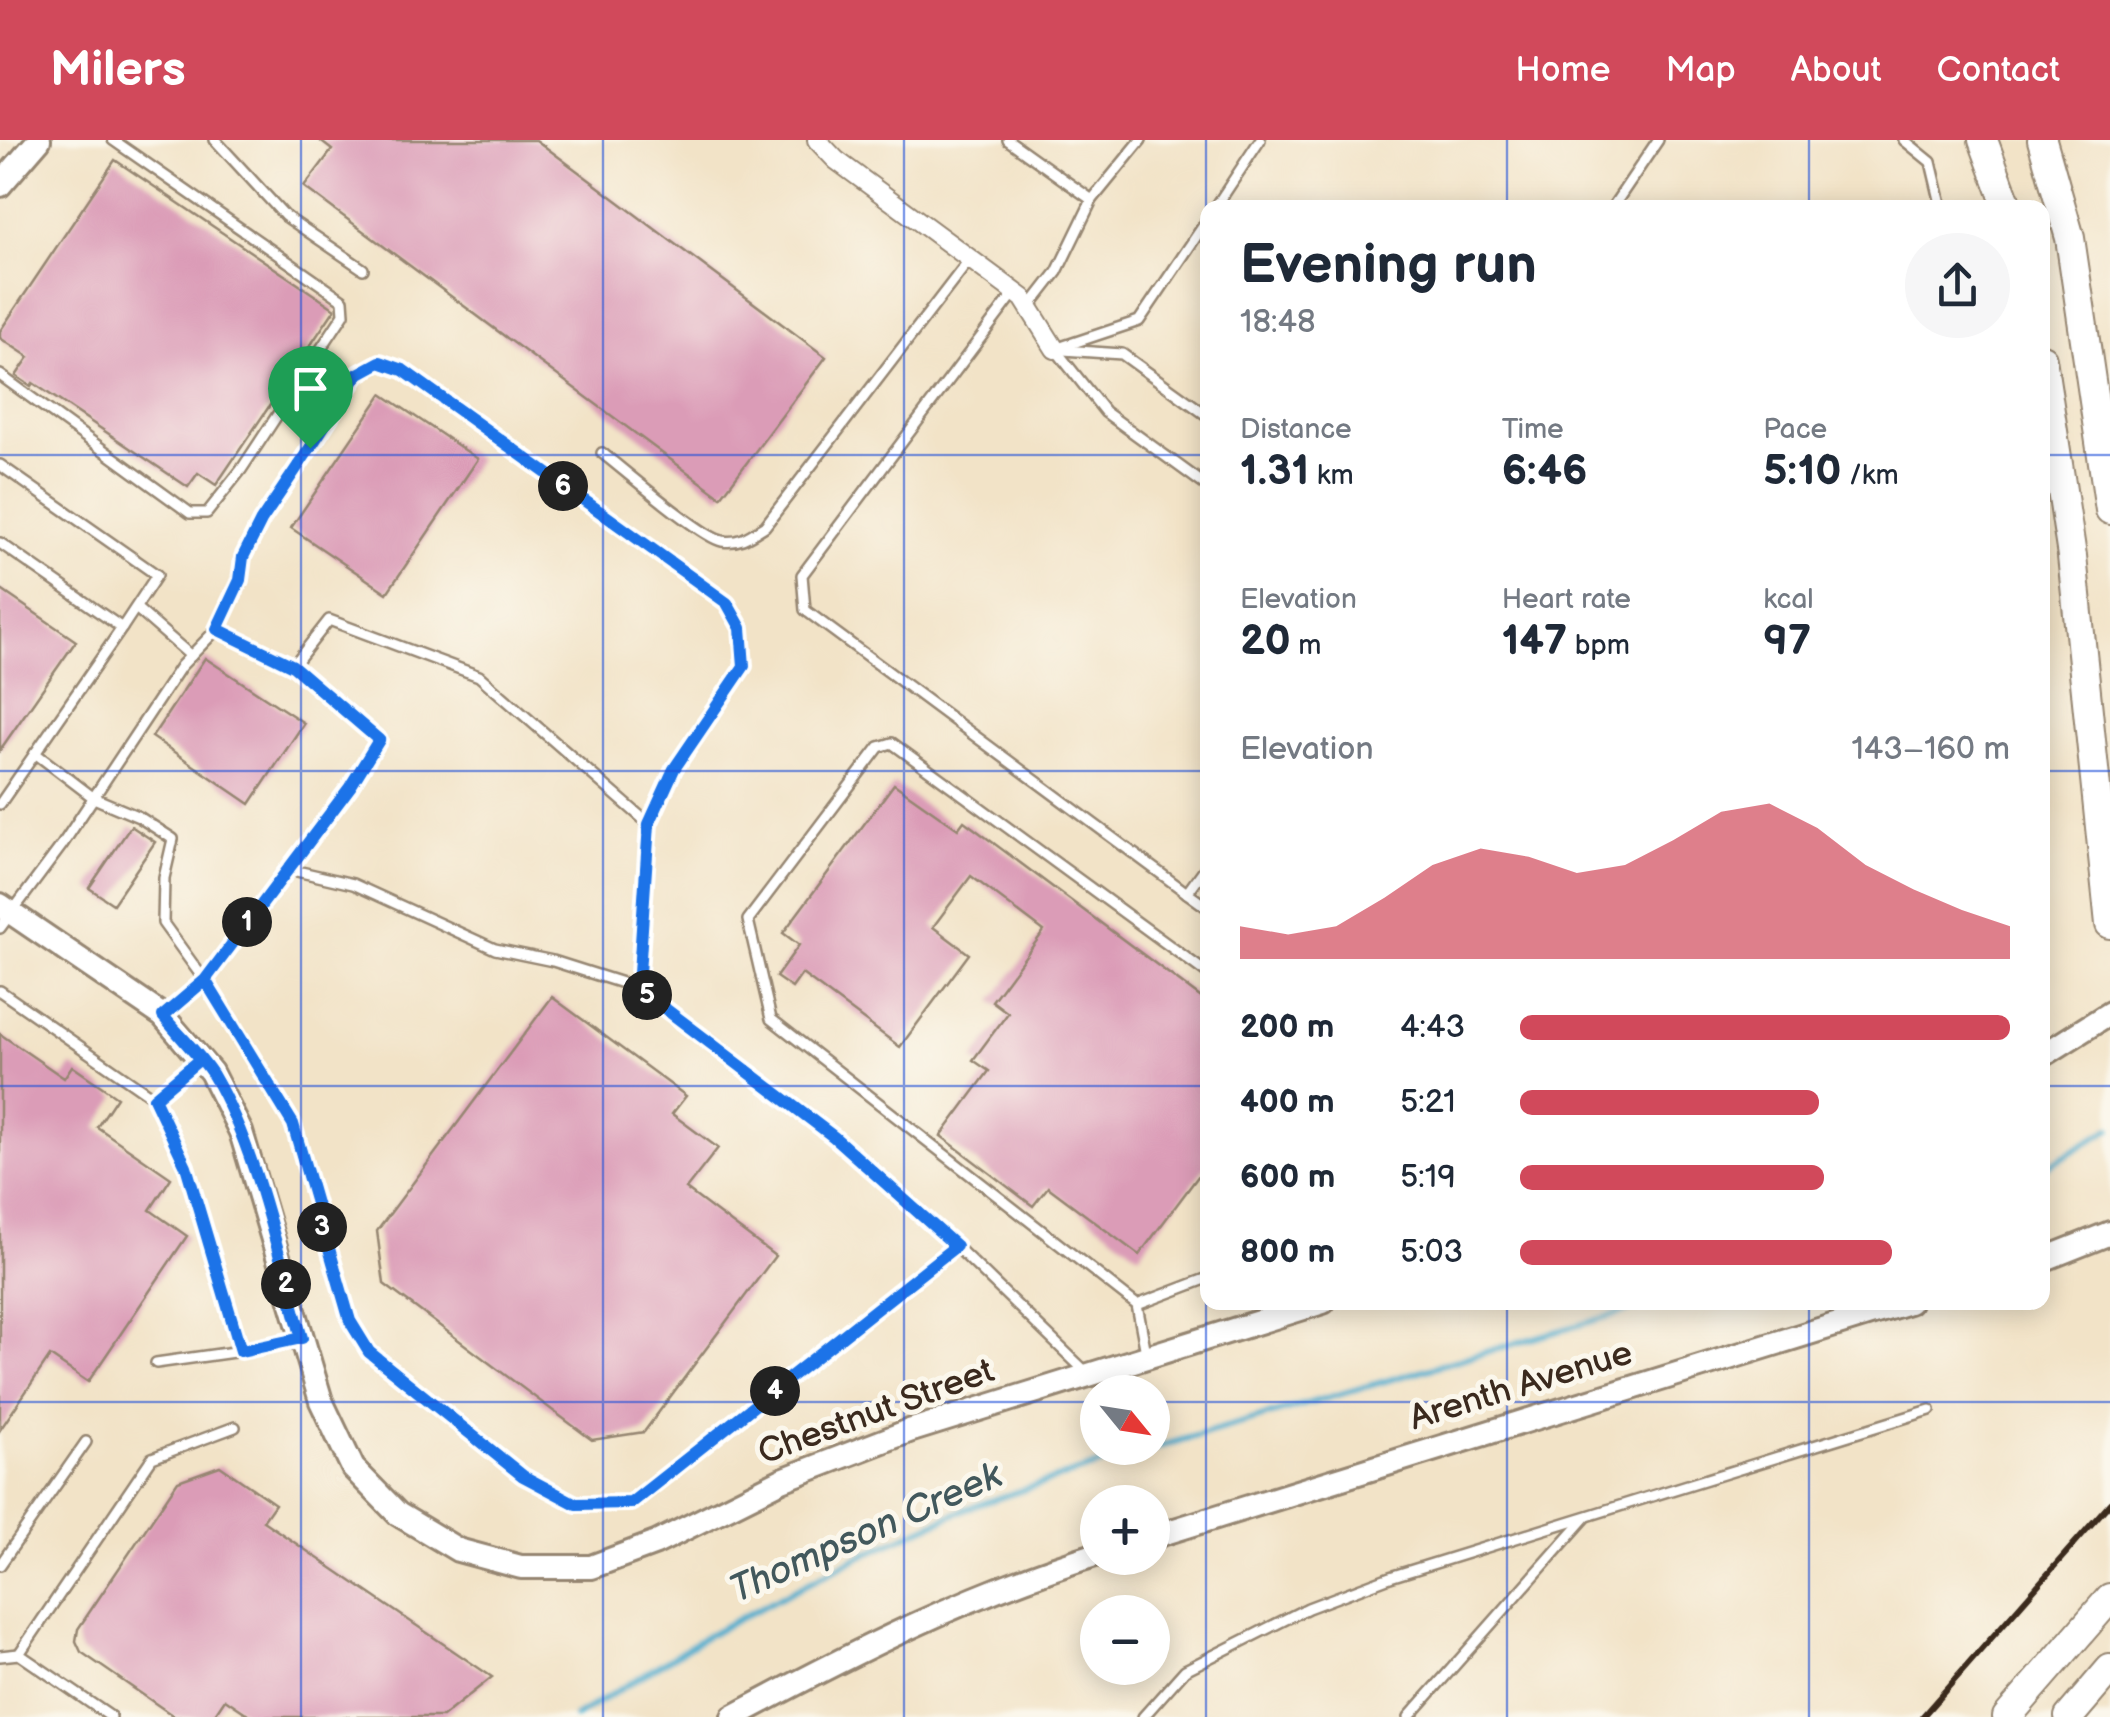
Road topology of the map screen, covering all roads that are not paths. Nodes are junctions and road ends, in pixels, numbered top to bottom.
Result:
1 (39, 140) edge
2 (113, 140) edge
3 (214, 140) edge
4 (817, 140) edge
5 (1008, 140) edge
6 (1140, 140) edge
7 (1260, 140) edge
8 (1658, 140) edge
9 (1904, 140) edge
10 (1983, 140) edge
11 (2042, 140) edge
12 (0, 185) edge
13 (1092, 200) junction
14 (1220, 200) edge
15 (1617, 200) edge
16 (1940, 200) edge
17 (2005, 200) edge
18 (1200, 231) edge
19 (970, 259) junction
20 (363, 269) dead end
21 (1015, 292) junction
22 (1030, 308) junction
23 (1055, 349) junction
24 (0, 375) edge
25 (1200, 410) edge
26 (2050, 412) edge
27 (602, 453) dead end
28 (0, 464) edge
29 (1200, 481) edge
30 (2110, 510) edge
31 (2050, 530) edge
32 (0, 542) edge
33 (2072, 556) junction
34 (136, 608) junction
35 (122, 628) junction
36 (217, 629) junction
37 (192, 656) junction
38 (293, 666) junction
39 (35, 753) junction
40 (94, 798) junction
41 (0, 804) edge
42 (649, 824) junction
43 (288, 869) junction
44 (1200, 875) edge
45 (1187, 893) junction
46 (1200, 902) edge
47 (4, 915) edge
48 (2110, 924) edge
49 (1200, 968) edge
50 (205, 980) junction
51 (638, 988) junction
52 (0, 991) edge
53 (2110, 1013) edge
54 (163, 1016) junction
55 (2050, 1051) edge
56 (200, 1059) junction
57 (154, 1098) junction
58 (2110, 1233) edge
59 (956, 1246) junction
60 (2050, 1257) edge
61 (1200, 1281) edge
62 (1137, 1305) junction
63 (1298, 1310) edge
64 (1884, 1310) edge
65 (302, 1338) junction
66 (241, 1351) junction
67 (1146, 1358) junction
68 (156, 1362) dead end
69 (1089, 1375) joint
70 (1080, 1378) edge
71 (1930, 1410) dead end
72 (235, 1427) dead end
73 (86, 1442) dead end
74 (1587, 1516) junction
75 (1170, 1531) edge
76 (1080, 1559) edge
77 (0, 1565) edge
78 (2110, 1598) edge
79 (19, 1654) junction
80 (0, 1656) edge
81 (2110, 1670) edge
82 (2033, 1686) junction
83 (111, 1717) edge
84 (733, 1717) edge
85 (1143, 1717) edge
86 (1408, 1717) edge
87 (2007, 1717) edge
88 (2068, 1717) edge

1 - 12 street
2 - 24 lane
3 - 20 lane
4 - 19 street
5 - 13 lane
6 - 13 lane
7 - 14 lane
8 - 15 lane
9 - 16 lane
10 - 17 main road
11 - 30 main road
13 - 22 lane
18 - 23 lane
19 - 21 street
19 - 27 lane
21 - 22 street
21 - 45 lane
22 - 23 street
23 - 25 lane
23 - 29 lane
26 - 33 main road
28 - 34 lane
31 - 33 main road
32 - 35 lane
33 - 48 main road
34 - 35 lane
34 - 37 lane
35 - 39 lane
36 - 37 lane
36 - 38 lane
36 - 42 lane
37 - 40 lane
38 - 42 lane
38 - 43 lane
39 - 40 lane
39 - 41 lane
40 - 47 lane
40 - 50 lane
42 - 51 lane
43 - 50 lane
43 - 51 lane
44 - 45 lane
45 - 46 lane
47 - 54 street, Chestnut Street
49 - 62 lane
50 - 54 lane
50 - 59 lane
51 - 59 lane
52 - 57 lane
53 - 55 street
54 - 56 street, Chestnut Street
56 - 57 lane
56 - 65 street, Chestnut Street
57 - 66 lane
58 - 60 street
59 - 69 lane
61 - 62 lane
62 - 67 lane
63 - 67 street, Chestnut Street
64 - 75 street, Arenth Avenue
65 - 66 lane
65 - 70 street, Chestnut Street
66 - 68 lane
67 - 69 street, Chestnut Street
71 - 74 lane
72 - 79 lane
73 - 77 lane
74 - 85 lane
74 - 86 lane
76 - 84 street
78 - 82 main road
79 - 80 lane
79 - 83 lane
81 - 88 main road
82 - 87 main road
82 - 88 main road

